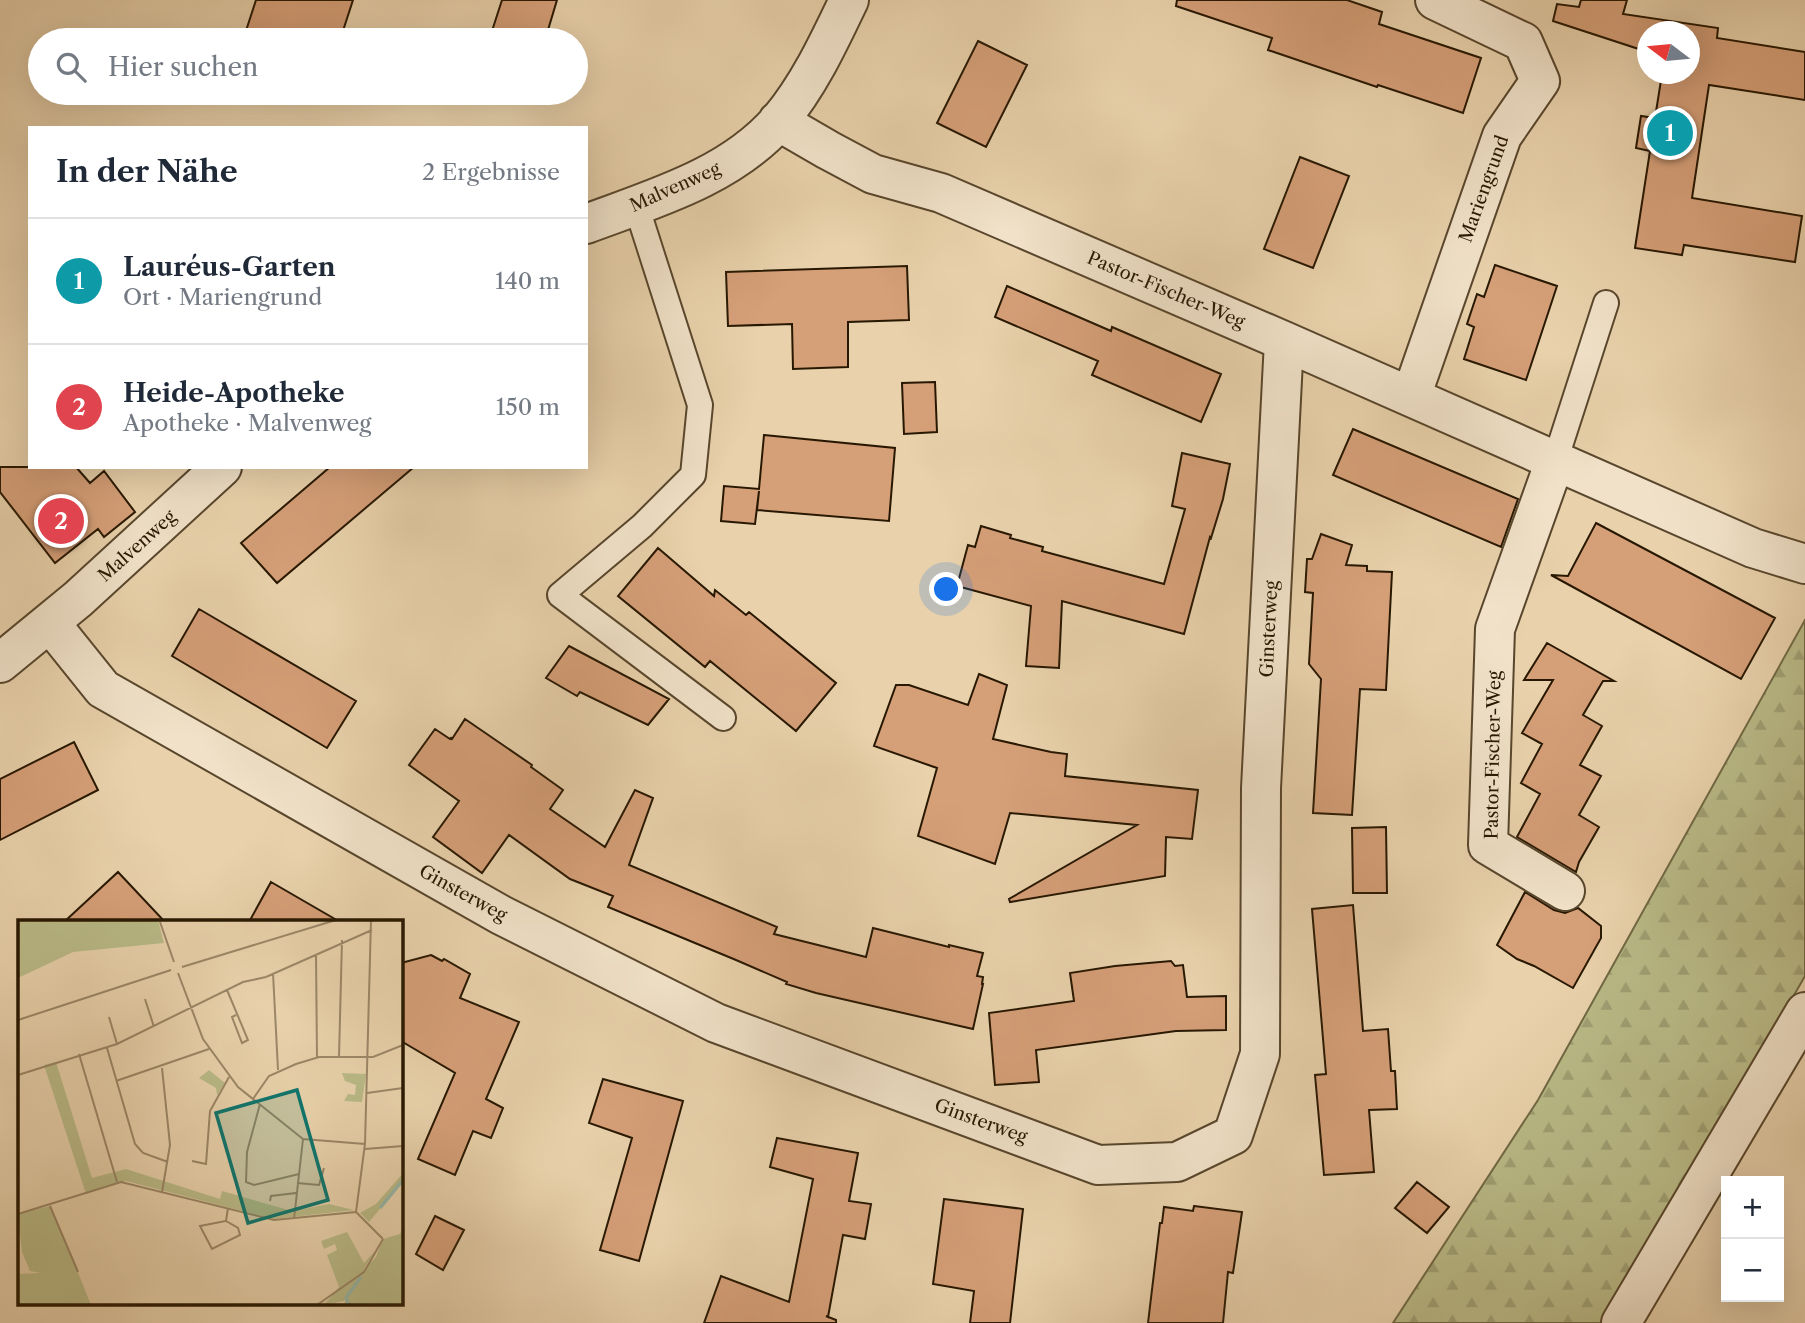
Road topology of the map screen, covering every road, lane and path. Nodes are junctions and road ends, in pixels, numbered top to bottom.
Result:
1 (849, 0) edge
2 (1435, 0) edge
3 (778, 121) junction
4 (636, 205) junction
5 (588, 223) edge
6 (1606, 303) dead end
7 (1284, 341) junction
8 (1411, 397) junction
9 (1555, 461) junction
10 (220, 469) edge
11 (1805, 564) edge
12 (50, 623) junction
13 (0, 663) edge
14 (723, 718) dead end
15 (1565, 891) dead end
16 (1805, 1012) edge
17 (1621, 1323) edge

1 - 3 street, Malvenweg
2 - 8 street, Mariengrund
3 - 4 street, Malvenweg
3 - 7 street, Pastor-Fischer-Weg
4 - 5 street, Malvenweg
4 - 14 lane
6 - 9 lane
7 - 8 street, Pastor-Fischer-Weg
7 - 12 street, Ginsterweg
8 - 9 street, Pastor-Fischer-Weg
9 - 11 street, Pastor-Fischer-Weg
9 - 15 street, Pastor-Fischer-Weg
10 - 12 street, Malvenweg
12 - 13 street, Malvenweg
16 - 17 street

